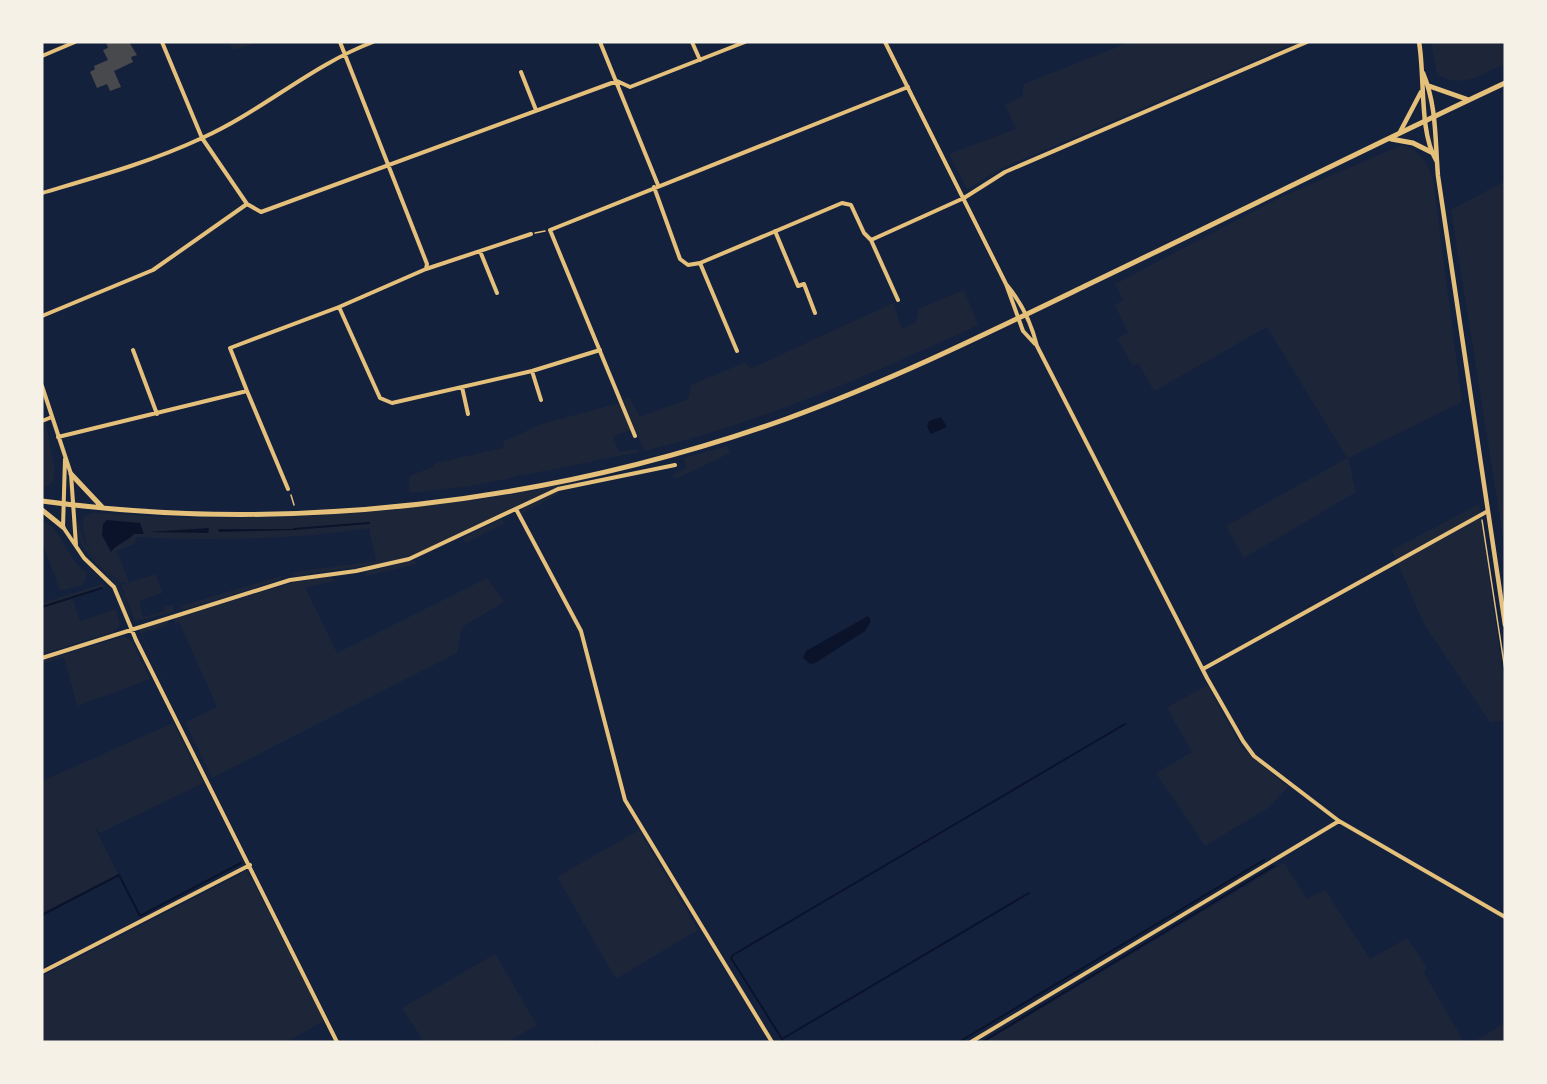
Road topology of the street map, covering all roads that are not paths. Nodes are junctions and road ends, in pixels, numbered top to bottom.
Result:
1 (75, 42) edge
2 (162, 42) edge
3 (340, 42) edge
4 (373, 42) edge
5 (600, 42) edge
6 (693, 42) edge
7 (745, 42) edge
8 (885, 42) edge
9 (1307, 42) edge
10 (1419, 42) edge
11 (345, 52) junction
12 (42, 56) edge
13 (700, 60) junction
14 (521, 72) dead end
15 (1423, 73) junction
16 (617, 81) junction
17 (1505, 83) edge
18 (1429, 86) junction
19 (908, 87) junction
20 (1422, 90) junction
21 (1469, 100) junction
22 (536, 110) junction
23 (1434, 117) junction
24 (1426, 121) junction
25 (1398, 135) junction
26 (202, 138) junction
27 (1390, 139) junction
28 (1431, 152) junction
29 (1437, 160) junction
30 (389, 165) junction
31 (656, 186) junction
32 (42, 193) edge
33 (964, 198) junction
34 (247, 204) junction
35 (775, 231) junction
36 (531, 234) road end
37 (871, 240) junction
38 (480, 251) junction
39 (699, 263) junction
40 (426, 269) junction
41 (1006, 284) junction
42 (497, 293) dead end
43 (898, 300) dead end
44 (339, 307) junction
45 (815, 313) dead end
46 (1027, 314) junction
47 (42, 316) edge
48 (1018, 318) junction
49 (1037, 346) junction
50 (133, 350) dead end
51 (600, 350) junction
52 (737, 351) dead end
53 (532, 371) junction
54 (42, 386) edge
55 (462, 387) junction
56 (247, 391) junction
57 (541, 400) dead end
58 (157, 414) junction
59 (468, 414) dead end
60 (52, 417) junction
61 (42, 421) edge
62 (635, 436) dead end
63 (58, 437) junction
64 (65, 459) junction
65 (675, 465) dead end
66 (71, 474) junction
67 (288, 489) road end
68 (42, 501) edge
69 (63, 503) junction
70 (74, 504) junction
71 (102, 507) junction
72 (516, 509) junction
73 (42, 510) edge
74 (1488, 511) junction
75 (63, 527) junction
76 (76, 546) junction
77 (1505, 625) edge
78 (132, 630) junction
79 (42, 658) edge
80 (1203, 669) junction
81 (1339, 821) junction
82 (250, 865) junction
83 (1505, 917) edge
84 (42, 972) edge
85 (337, 1042) edge
86 (772, 1042) edge
87 (971, 1042) edge

1 - 12 street
2 - 26 street
3 - 11 street
4 - 11 street
5 - 16 street
6 - 13 street
7 - 13 street
8 - 19 street
9 - 33 street
10 - 15 street
11 - 26 street
11 - 30 street
13 - 16 street
14 - 22 street
15 - 18 street
15 - 20 street
16 - 22 street
16 - 31 street
17 - 21 main road
18 - 21 main road
18 - 23 street
19 - 31 street
19 - 33 street
20 - 24 street
20 - 25 street
21 - 23 main road
22 - 30 street
23 - 24 main road
23 - 29 street
24 - 25 main road
24 - 28 street
25 - 27 main road
26 - 32 street
26 - 34 street
27 - 28 main road
27 - 46 main road
28 - 29 street
29 - 74 street
30 - 34 street
30 - 40 street
31 - 39 street
31 - 51 street
33 - 37 street
33 - 41 street
34 - 47 street
35 - 37 street
35 - 39 street
35 - 45 street
36 - 38 street
37 - 43 street
38 - 40 street
38 - 42 street
39 - 52 street
40 - 44 street
41 - 46 street
41 - 48 street
44 - 55 street
44 - 56 street
46 - 48 main road
46 - 49 street
48 - 49 street
48 - 71 main road
49 - 80 street
50 - 58 street
51 - 53 street
51 - 62 street
53 - 55 street
53 - 57 street
54 - 60 street
55 - 59 street
56 - 58 street
56 - 67 street
58 - 63 street
60 - 61 street
60 - 63 street
63 - 64 street
64 - 66 street
64 - 69 street
65 - 72 street
66 - 70 street
66 - 71 main road
68 - 69 main road
69 - 70 main road
69 - 75 street
70 - 71 main road
70 - 76 street
72 - 78 street
72 - 86 street
73 - 75 main road
74 - 77 street
74 - 80 street
75 - 76 street
76 - 78 street
78 - 79 street
78 - 82 street
80 - 81 street
81 - 83 street
81 - 87 street
82 - 84 street
82 - 85 street

